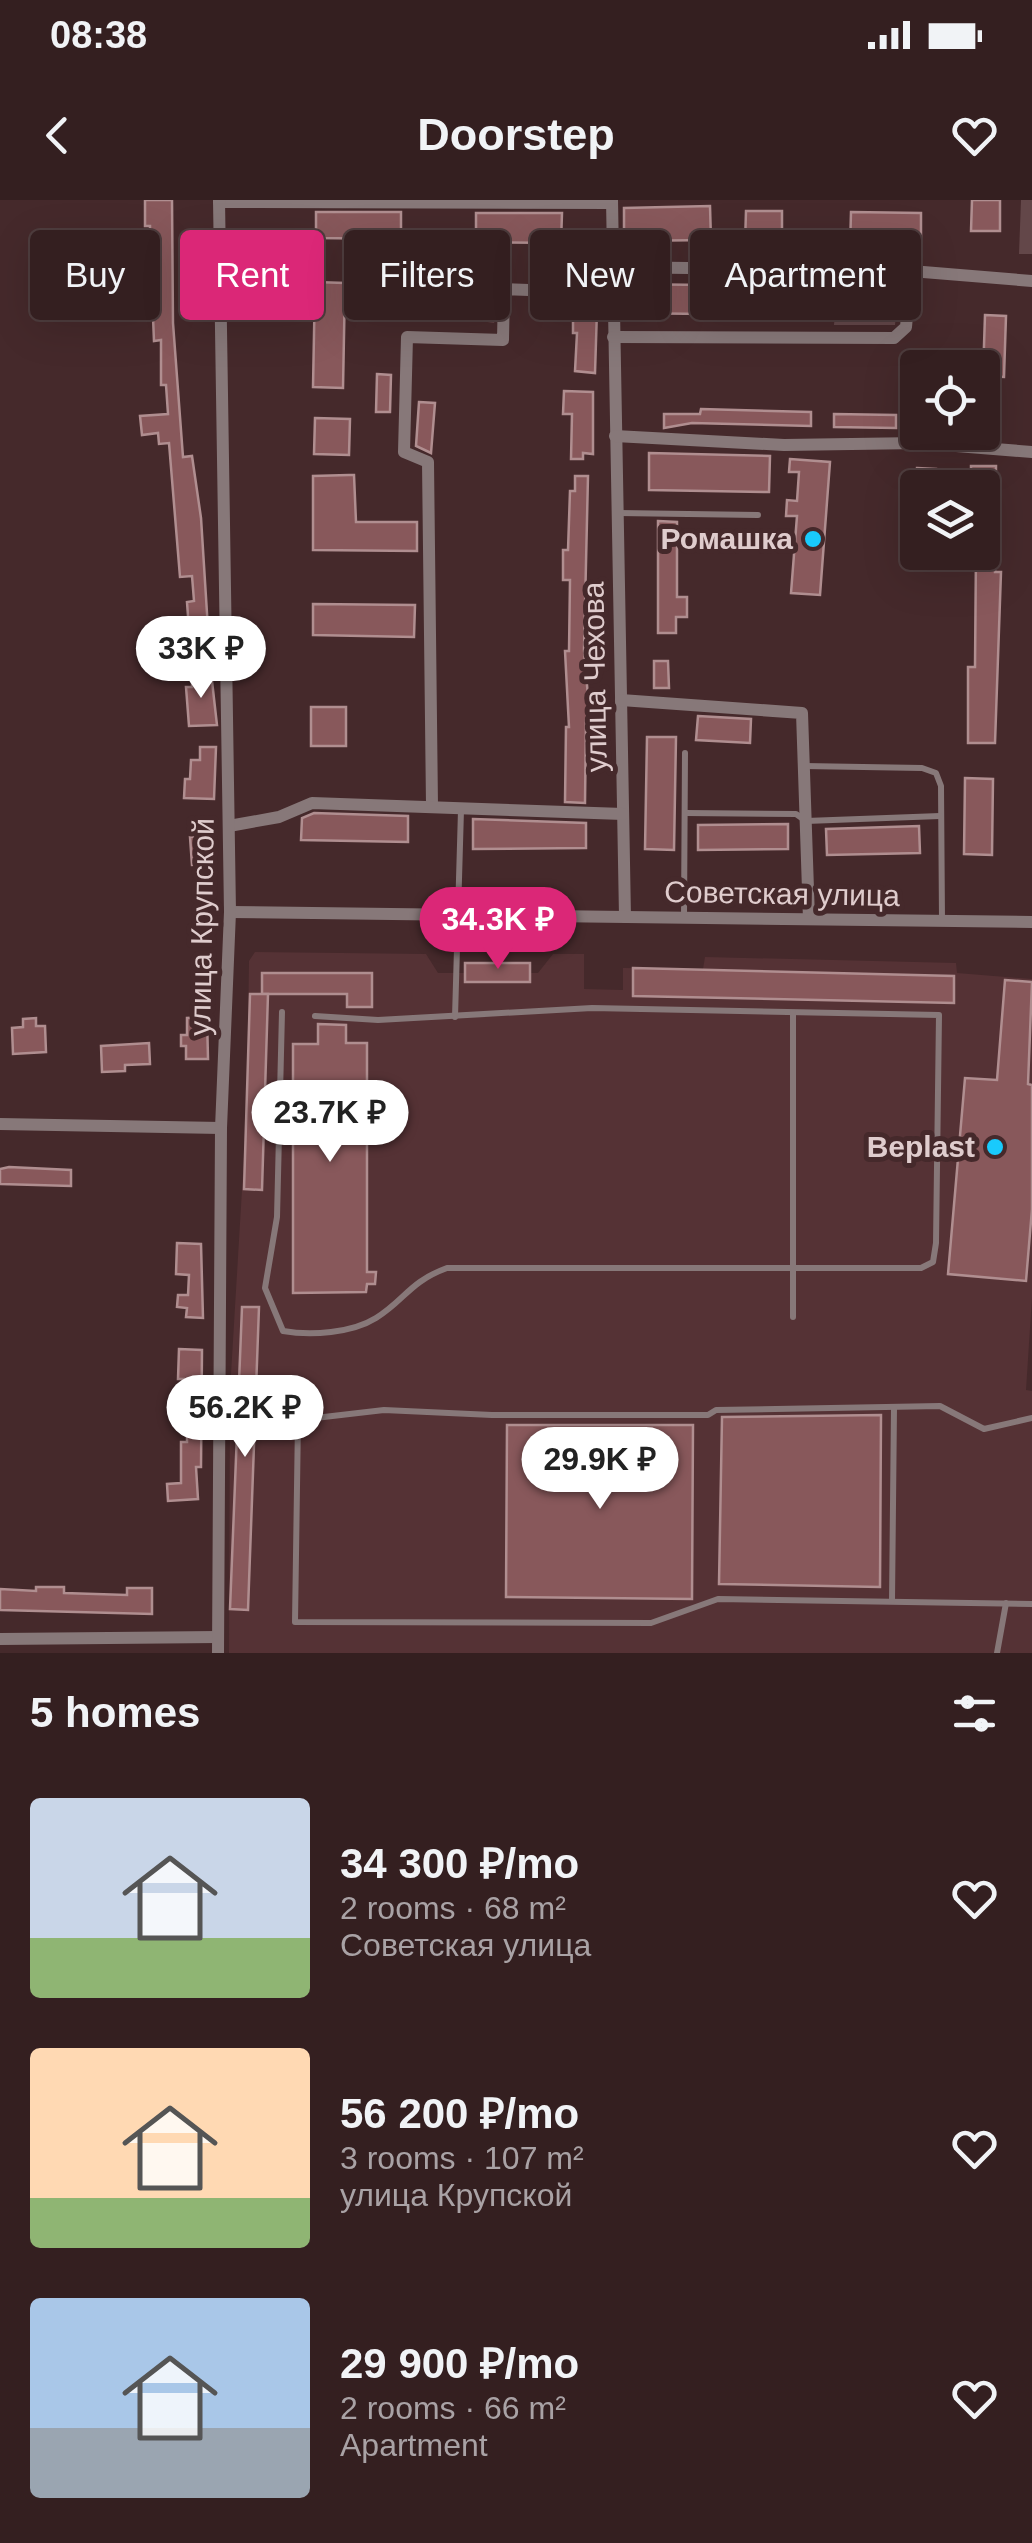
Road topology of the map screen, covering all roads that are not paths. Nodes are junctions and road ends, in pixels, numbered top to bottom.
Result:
1 (219, 201) edge
2 (612, 201) edge
3 (612, 230) edge
4 (921, 272) edge
5 (1032, 281) edge
6 (530, 290) edge
7 (613, 320) edge
8 (907, 320) edge
9 (614, 337) junction
10 (615, 436) junction
11 (1032, 452) edge
12 (617, 513) junction
13 (758, 515) dead end
14 (621, 700) junction
15 (685, 753) dead end
16 (804, 766) junction
17 (432, 806) junction
18 (462, 810) junction
19 (685, 813) junction
20 (623, 814) junction
21 (940, 816) junction
22 (806, 822) junction
23 (229, 826) junction
24 (230, 912) junction
25 (459, 915) junction
26 (626, 917) junction
27 (684, 918) junction
28 (810, 919) junction
29 (942, 921) junction
30 (1032, 922) edge
31 (282, 1012) dead end
32 (793, 1012) junction
33 (315, 1016) dead end
34 (456, 1016) junction
35 (0, 1124) edge
36 (221, 1128) junction
37 (794, 1268) junction
38 (793, 1318) dead end
39 (894, 1408) junction
40 (1032, 1418) edge
41 (892, 1601) junction
42 (1006, 1603) junction
43 (1032, 1604) edge
44 (218, 1637) junction
45 (0, 1638) edge
46 (218, 1653) edge
47 (996, 1653) edge

1 - 2 street, улица Крупской
1 - 23 street, улица Крупской
2 - 3 street, улица Крупской
4 - 5 street
6 - 17 street
7 - 9 street, улица Чехова
8 - 9 street
9 - 10 street, улица Чехова
10 - 11 street
10 - 12 street, улица Чехова
12 - 13 lane
12 - 14 street, улица Чехова
14 - 16 street
14 - 20 street, улица Чехова
15 - 19 lane
16 - 21 lane
16 - 22 street
17 - 18 street
17 - 23 street
18 - 20 street
18 - 25 lane
19 - 22 lane
19 - 27 lane
20 - 26 street, улица Чехова
21 - 22 lane
21 - 29 lane
22 - 28 street
23 - 24 street, улица Крупской
24 - 25 street, Советская улица
24 - 36 street, улица Крупской
25 - 26 street, Советская улица
25 - 34 lane
26 - 27 street, Советская улица
27 - 28 street, Советская улица
28 - 29 street, Советская улица
29 - 30 street, Советская улица
31 - 37 lane
32 - 34 lane
32 - 37 lane
32 - 37 lane
33 - 34 lane
35 - 36 street
36 - 44 street, улица Крупской
37 - 38 lane
39 - 40 lane
39 - 41 lane
39 - 41 lane
41 - 42 lane
42 - 43 lane
42 - 47 lane
44 - 45 street
44 - 46 street, улица Крупской

